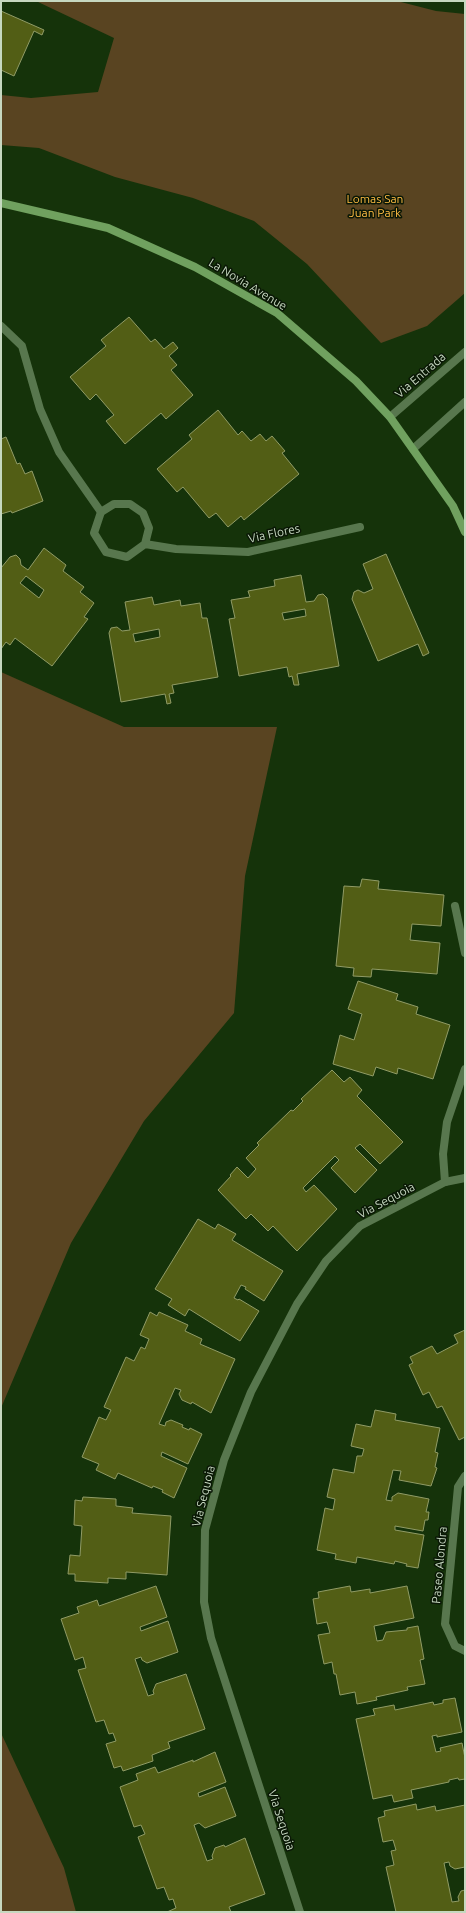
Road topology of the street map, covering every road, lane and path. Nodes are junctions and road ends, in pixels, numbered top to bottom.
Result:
1 (1, 203) edge
2 (1, 326) edge
3 (465, 352) edge
4 (465, 402) edge
5 (390, 417) junction
6 (413, 449) junction
7 (101, 512) junction
8 (360, 527) dead end
9 (465, 532) edge
10 (145, 544) junction
11 (455, 906) dead end
12 (465, 953) edge
13 (465, 1069) edge
14 (465, 1178) edge
15 (445, 1182) junction
16 (465, 1476) edge
17 (465, 1651) edge
18 (300, 1912) edge

1 - 5 main road, La Novia Avenue
2 - 7 street
3 - 5 street, Via Entrada
4 - 6 street
5 - 6 main road, La Novia Avenue
6 - 9 main road, La Novia Avenue
7 - 10 street
7 - 10 street
8 - 10 street, Via Flores
11 - 12 street
13 - 15 street
14 - 15 street, Via Sequoia
15 - 18 street, Via Sequoia
16 - 17 street, Paseo Alondra

